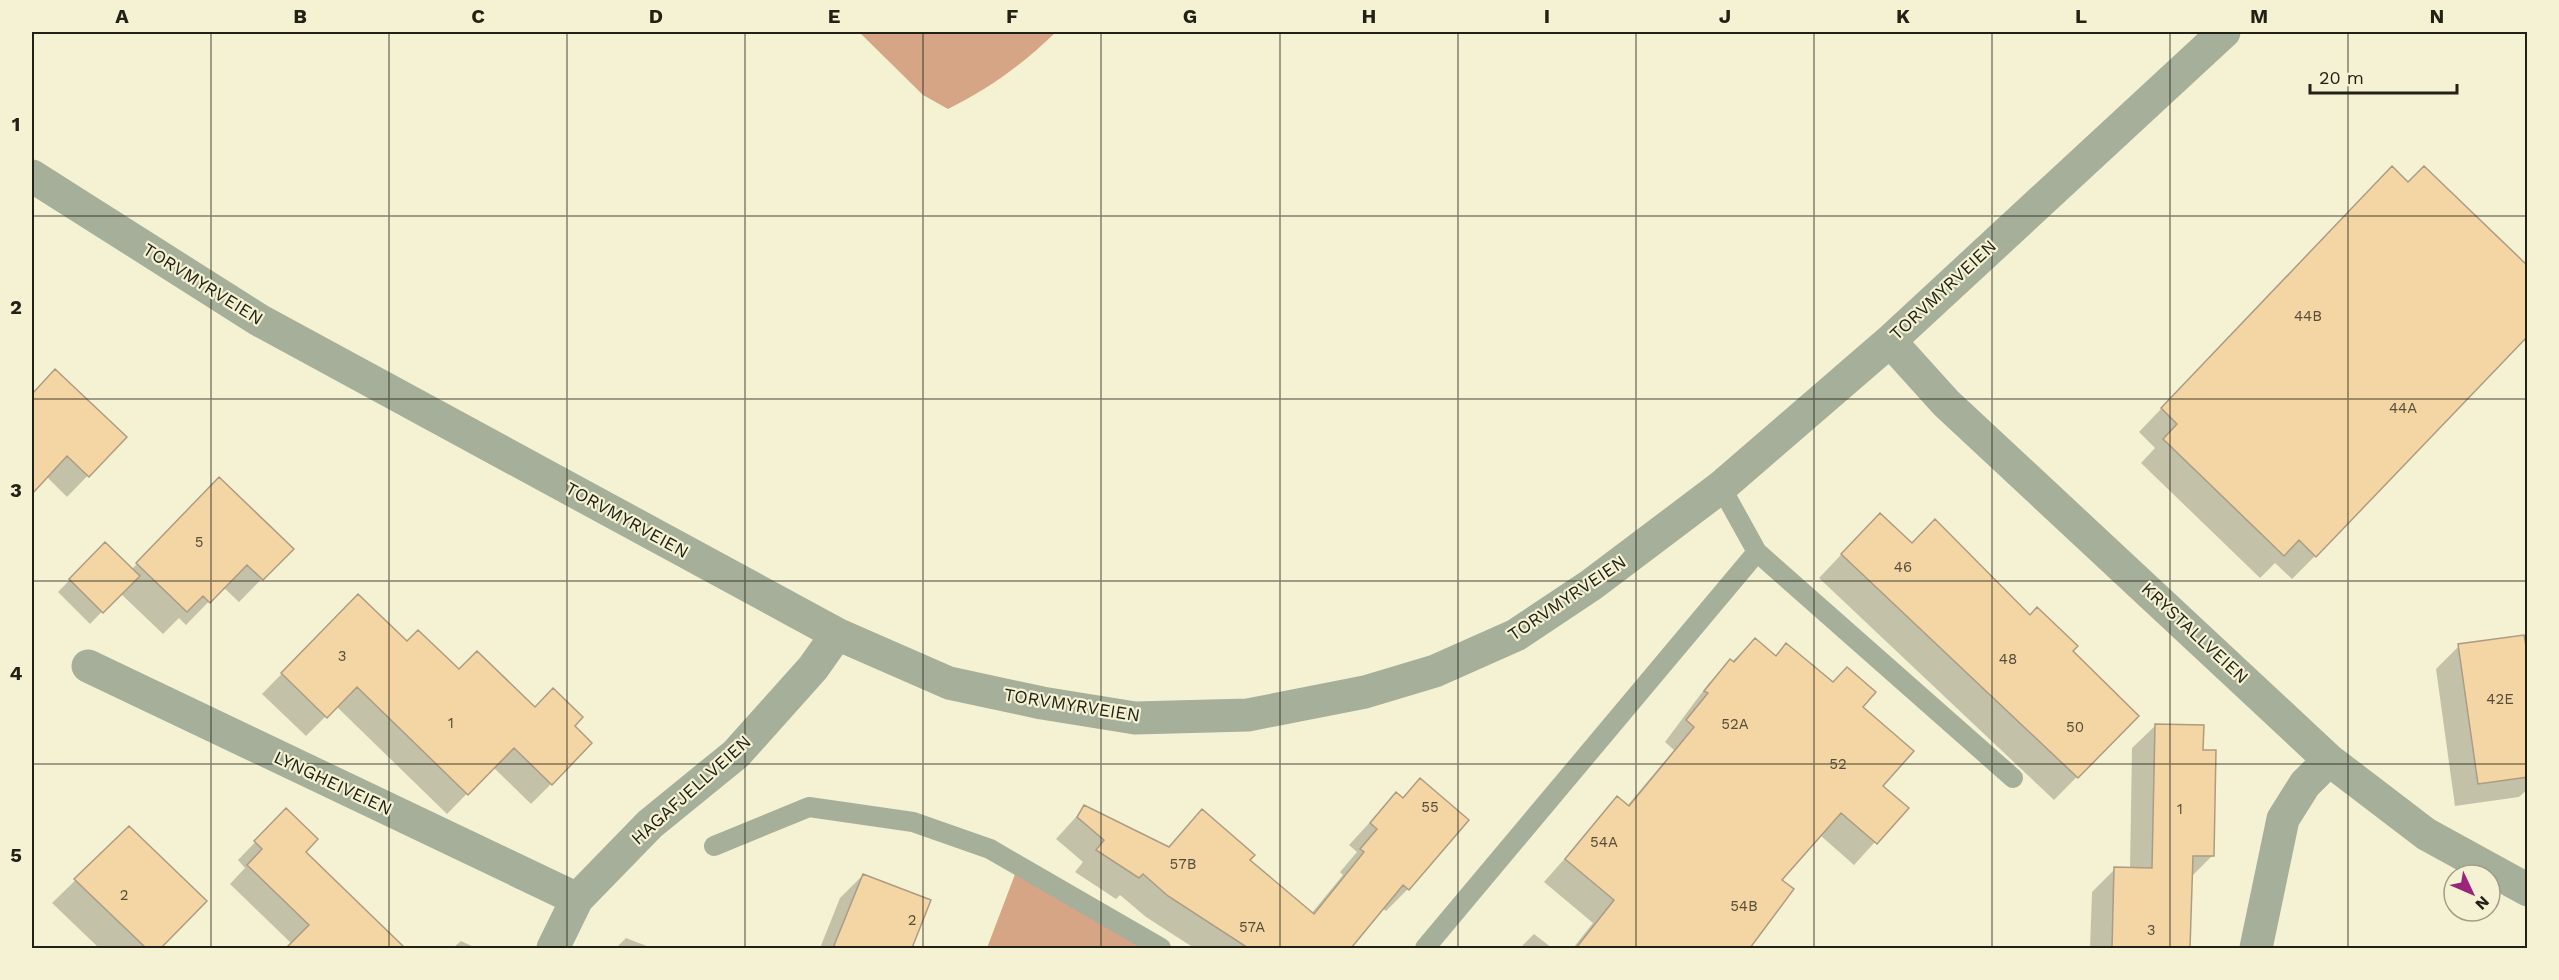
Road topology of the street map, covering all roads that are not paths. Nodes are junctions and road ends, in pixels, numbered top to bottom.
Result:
1 (2224, 32) edge
2 (32, 176) edge
3 (1890, 341) junction
4 (1720, 487) junction
5 (1756, 552) junction
6 (837, 634) junction
7 (88, 666) dead end
8 (2329, 759) junction
9 (2013, 778) dead end
10 (714, 846) dead end
11 (2528, 890) edge
12 (577, 899) junction
13 (553, 948) edge
14 (1161, 948) edge
15 (1425, 948) edge
16 (2256, 948) edge

1 - 3 street, TORVMYRVEIEN
2 - 6 street, TORVMYRVEIEN
3 - 4 street, TORVMYRVEIEN
3 - 8 street, KRYSTALLVEIEN
4 - 5 lane
4 - 6 street, TORVMYRVEIEN
5 - 9 lane
5 - 15 lane
6 - 12 street, HAGAFJELLVEIEN
7 - 12 street, LYNGHEIVEIEN
8 - 11 street, KRYSTALLVEIEN
8 - 16 street
10 - 14 lane
12 - 13 street, HAGAFJELLVEIEN

